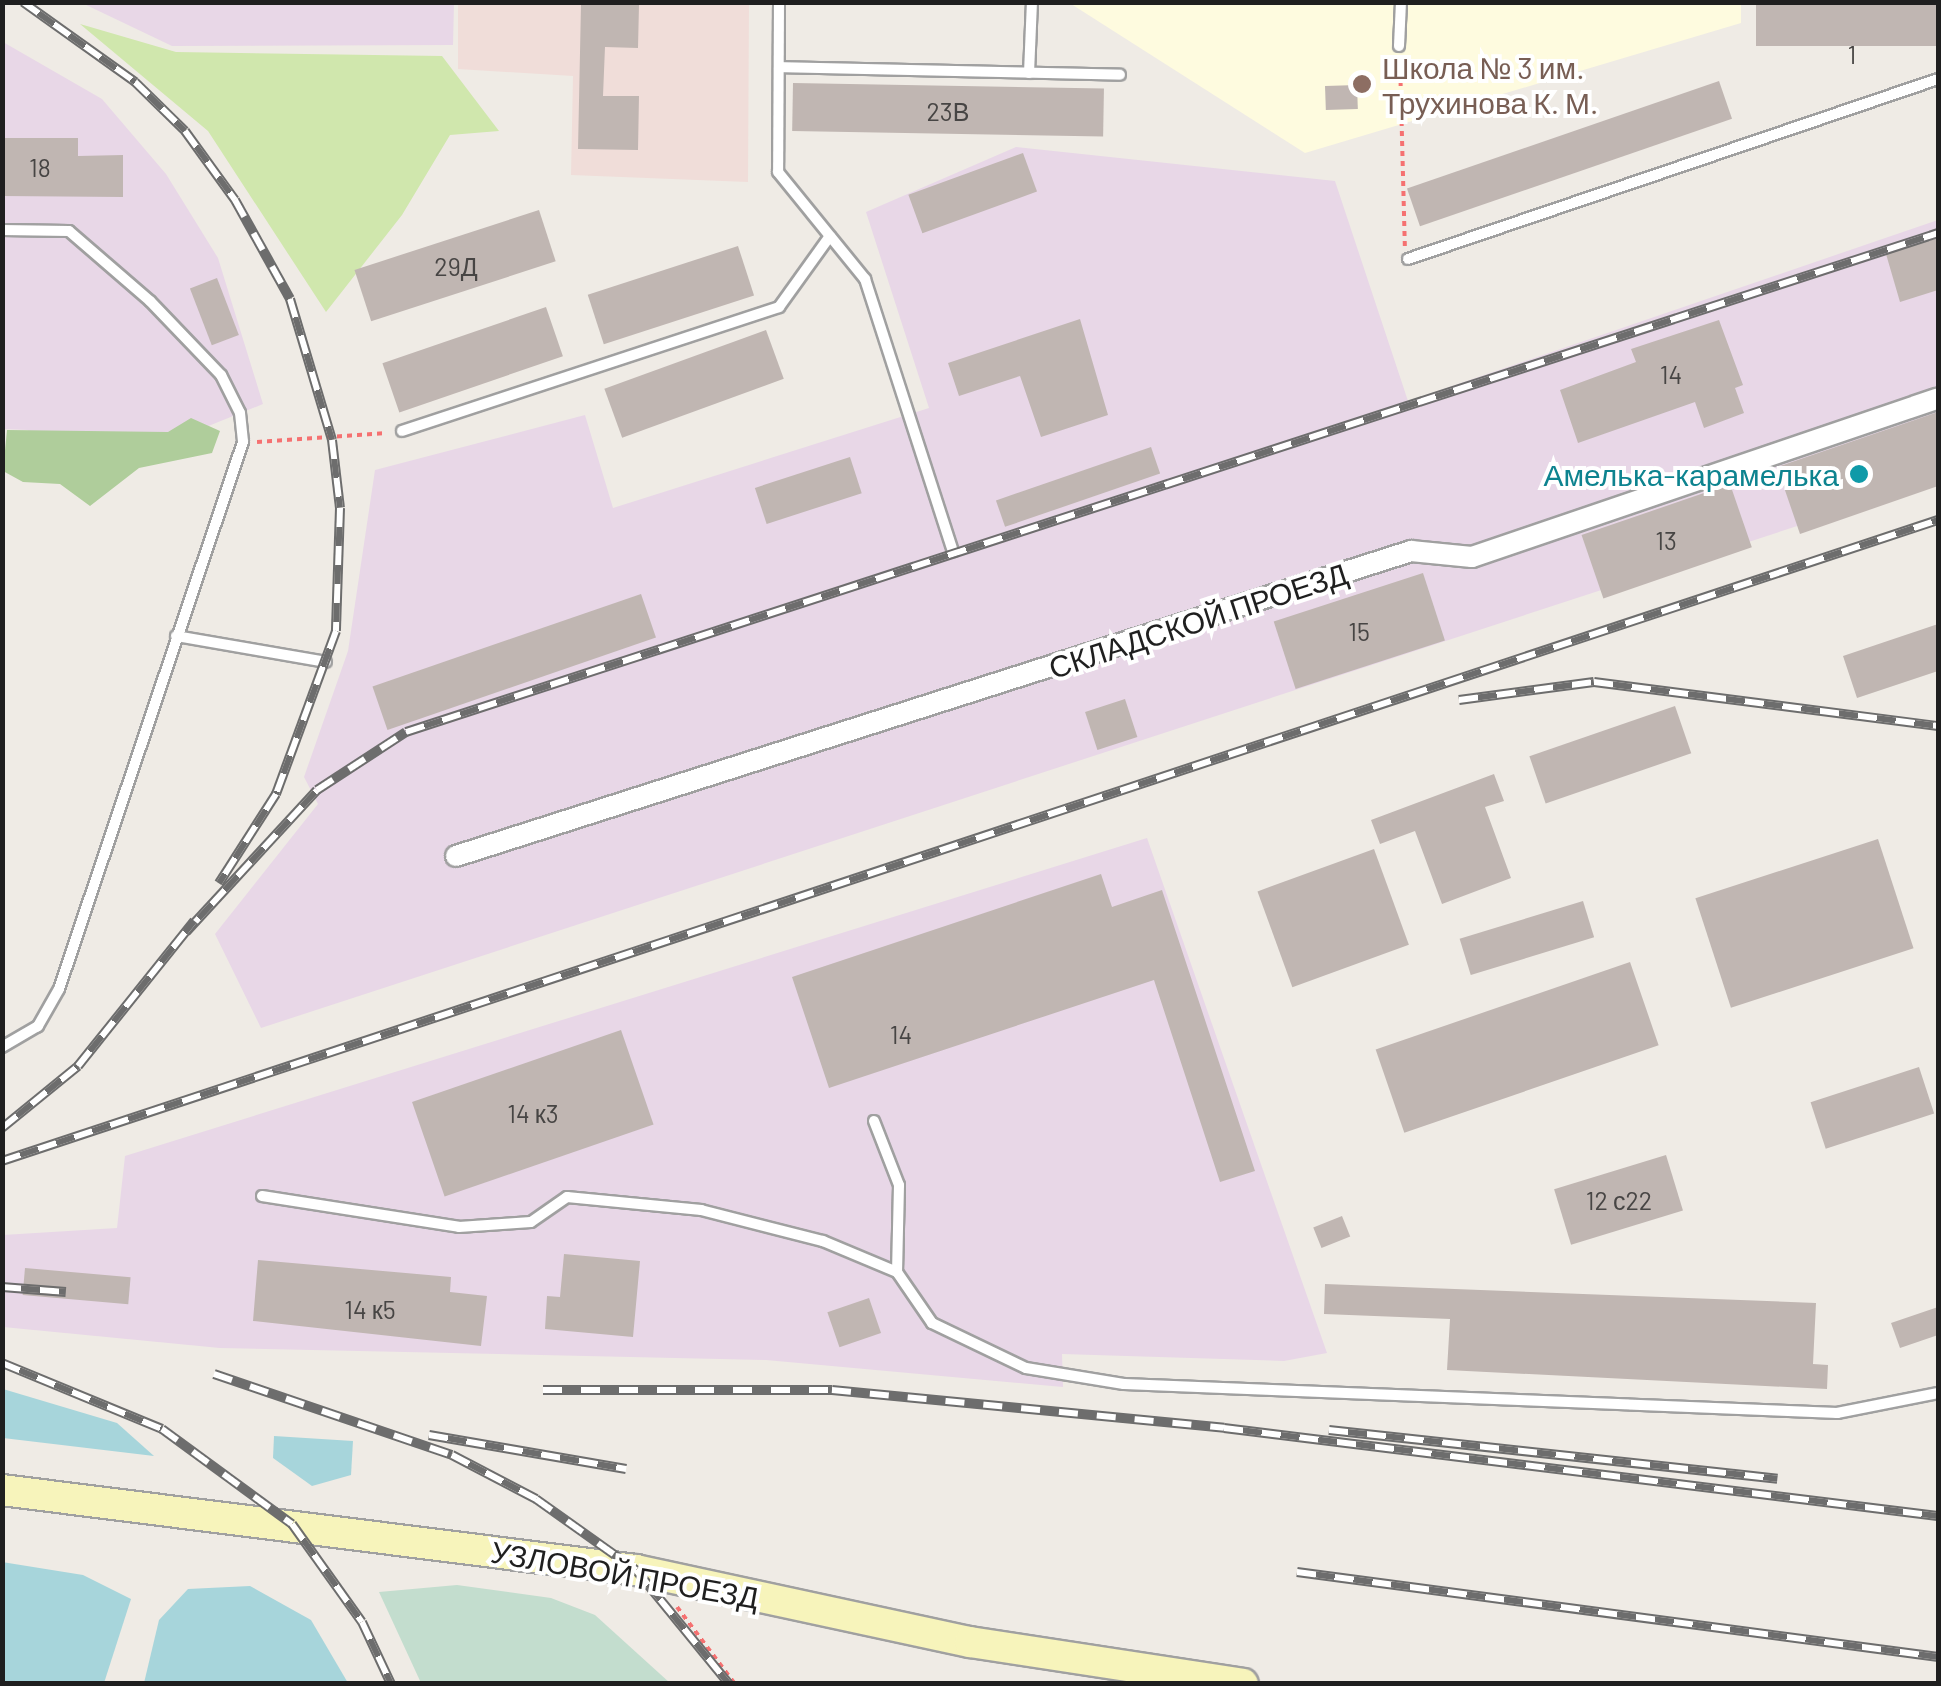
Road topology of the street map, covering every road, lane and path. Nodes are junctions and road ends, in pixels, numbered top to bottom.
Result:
1 (779, 2) edge
2 (1032, 2) edge
3 (1400, 2) edge
4 (1399, 46) joint
5 (779, 67) junction
6 (1029, 73) junction
7 (1120, 75) dead end
8 (1938, 80) edge
9 (2, 230) edge
10 (830, 236) junction
11 (1408, 259) joint
12 (1938, 398) edge
13 (402, 431) joint
14 (243, 442) junction
15 (953, 551) dead end
16 (176, 636) junction
17 (326, 662) dead end
18 (456, 856) dead end
19 (2, 1047) edge
20 (874, 1121) dead end
21 (262, 1196) dead end
22 (897, 1272) junction
23 (1938, 1393) edge
24 (2, 1490) edge
25 (647, 1573) junction
26 (735, 1684) edge
27 (1243, 1684) edge

1 - 5 lane
2 - 6 lane
3 - 4 lane
4 - 11 path
5 - 6 lane
5 - 10 lane
6 - 7 lane
8 - 11 lane
9 - 14 lane
10 - 13 lane
10 - 15 lane
12 - 18 street, СКЛАДСКОЙ ПРОЕЗД
13 - 14 path
14 - 16 lane
16 - 17 lane
16 - 19 lane
20 - 22 lane
21 - 22 lane
22 - 23 lane
24 - 25 street, УЗЛОВОЙ ПРОЕЗД
25 - 26 path
25 - 27 street, УЗЛОВОЙ ПРОЕЗД

